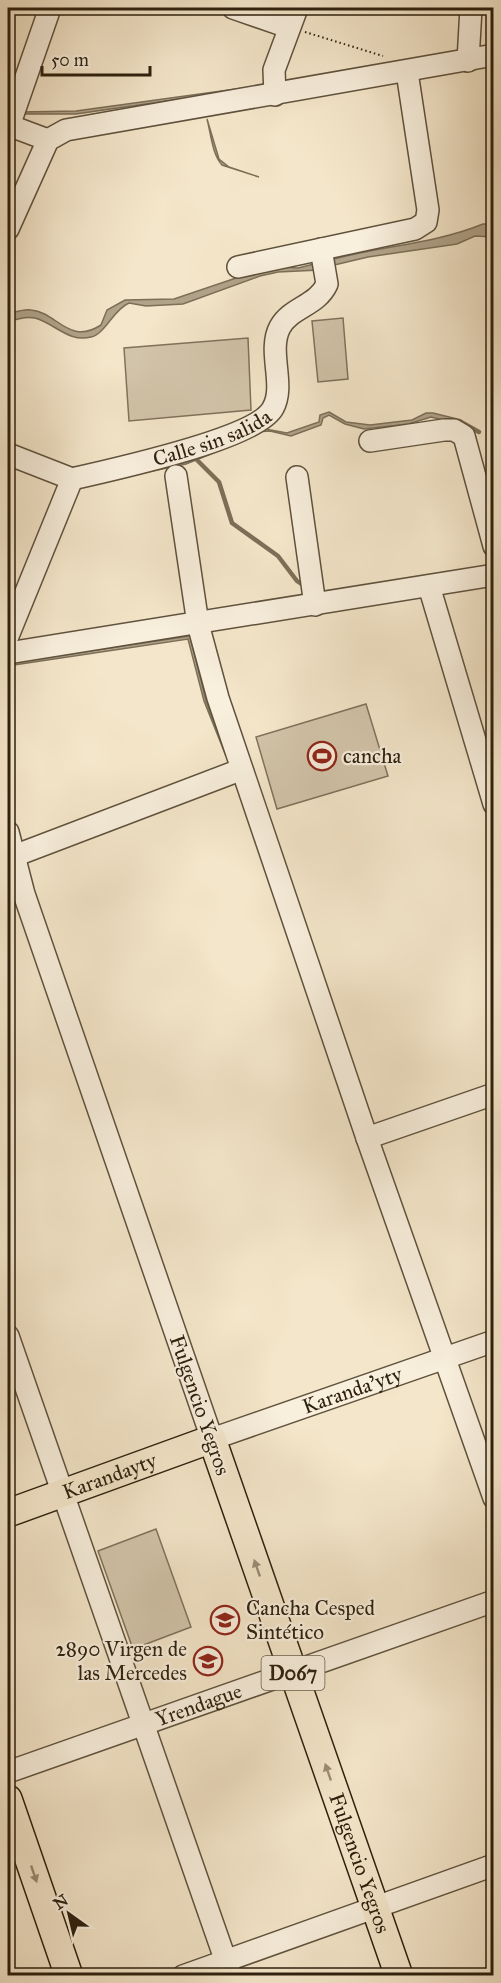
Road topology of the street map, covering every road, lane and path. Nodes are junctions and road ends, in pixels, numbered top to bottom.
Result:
1 (50, 8) edge
2 (233, 8) edge
3 (471, 8) edge
4 (292, 17) edge
5 (494, 55) edge
6 (390, 58) dead end
7 (468, 61) junction
8 (407, 72) junction
9 (274, 95) junction
10 (8, 126) edge
11 (48, 140) junction
12 (8, 229) edge
13 (323, 260) junction
14 (238, 267) dead end
15 (370, 441) dead end
16 (8, 454) edge
17 (176, 476) dead end
18 (297, 477) dead end
19 (72, 479) junction
20 (494, 546) edge
21 (494, 575) edge
22 (429, 586) junction
23 (315, 605) junction
24 (198, 624) junction
25 (8, 636) edge
26 (8, 653) edge
27 (240, 770) junction
28 (494, 804) edge
29 (8, 832) edge
30 (14, 856) junction
31 (494, 1094) edge
32 (367, 1138) junction
33 (8, 1336) edge
34 (494, 1341) edge
35 (444, 1359) junction
36 (212, 1439) junction
37 (63, 1494) junction
38 (494, 1498) edge
39 (8, 1513) edge
40 (494, 1601) edge
41 (293, 1671) junction
42 (143, 1724) junction
43 (8, 1772) edge
44 (8, 1799) edge
45 (494, 1865) edge
46 (374, 1907) junction
47 (228, 1968) edge
48 (69, 1976) edge
49 (183, 1976) edge
50 (399, 1976) edge

1 - 10 street
2 - 4 street
3 - 7 street
4 - 6 path
4 - 9 street
5 - 7 street
7 - 8 street
8 - 9 street
8 - 13 street
9 - 11 street
10 - 11 street
11 - 12 street
13 - 14 street
13 - 19 street, Calle sin salida
15 - 20 street
16 - 19 street
17 - 24 street
18 - 23 street
19 - 25 street
21 - 22 street
22 - 23 street
22 - 28 street
23 - 24 street
24 - 26 street
24 - 27 street
27 - 30 street
27 - 32 street
29 - 30 street, Fulgencio Yegros
30 - 36 street, Fulgencio Yegros
31 - 32 street
32 - 35 street
33 - 37 street
34 - 35 street, Karanda'yty
35 - 36 street, Karanda'yty
35 - 38 street
36 - 37 main road, Karandayty
41 -> 36 main road, Fulgencio Yegros / D067
37 - 39 main road, Karandayty
37 - 42 street
40 - 41 street, Yrendague
41 - 42 street, Yrendague
46 -> 41 main road, Fulgencio Yegros / D067
42 - 43 street, Yrendague
42 - 47 street
44 -> 48 main road
45 - 46 street
46 - 47 street
46 - 50 main road, Fulgencio Yegros / D067
47 - 49 street

